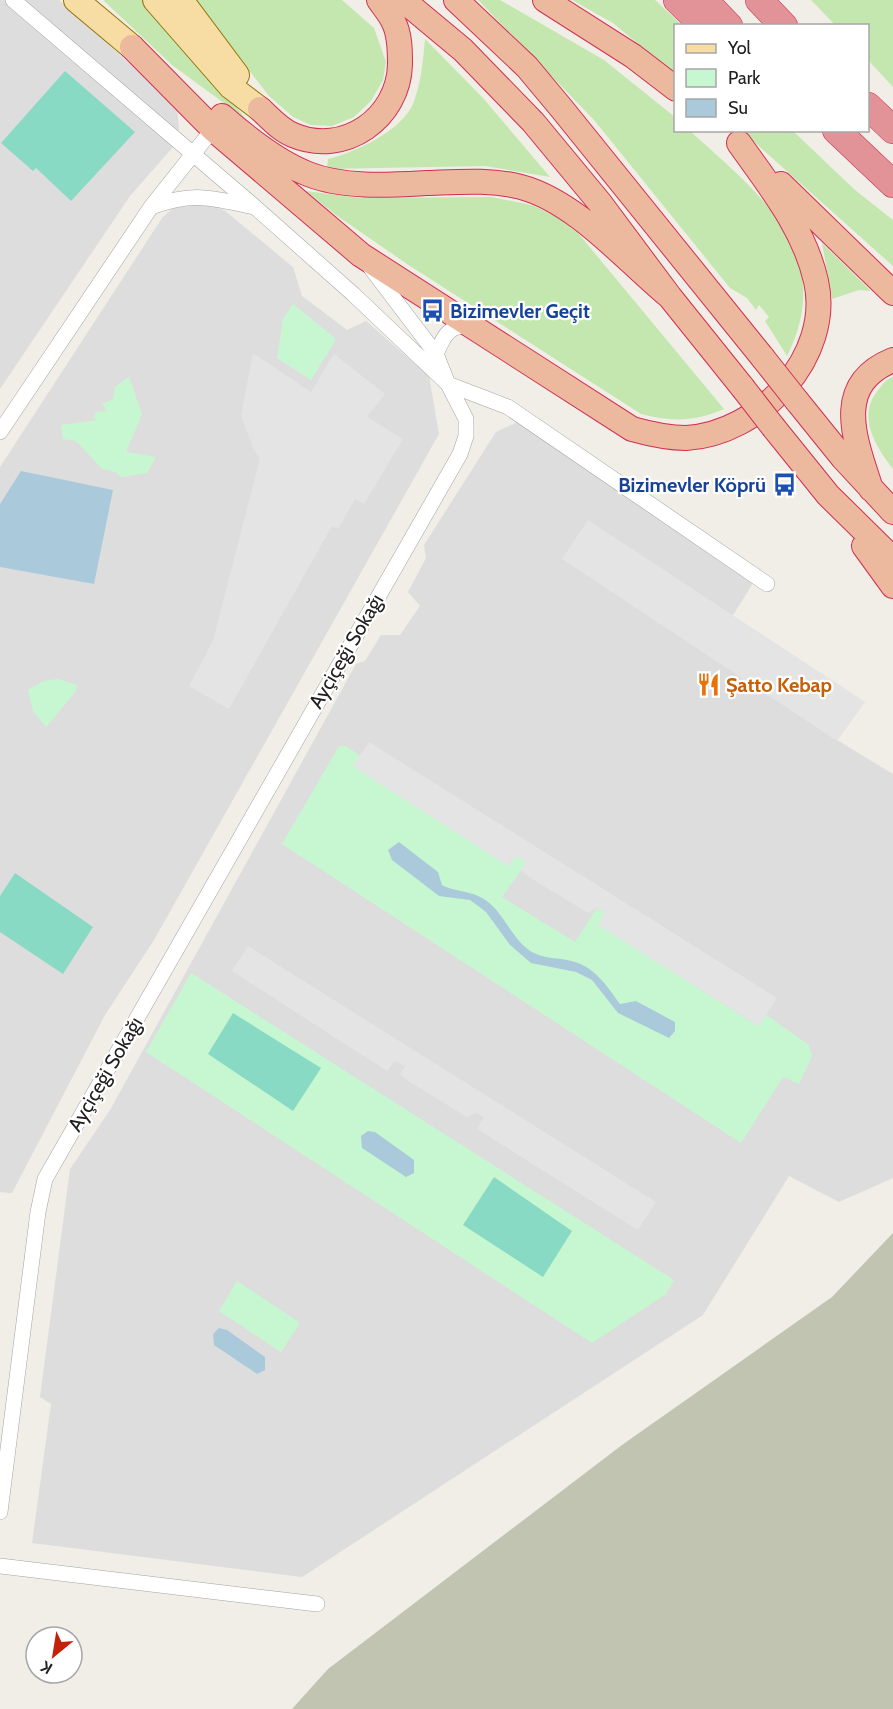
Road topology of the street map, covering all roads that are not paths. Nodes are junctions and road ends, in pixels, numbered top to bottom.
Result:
1 (13, 0) edge
2 (76, 0) edge
3 (155, 0) edge
4 (181, 0) edge
5 (379, 0) edge
6 (404, 0) edge
7 (456, 0) edge
8 (545, 0) edge
9 (677, 0) edge
10 (704, 0) edge
11 (759, 0) edge
12 (702, 24) edge
13 (727, 24) edge
14 (782, 24) edge
15 (132, 47) junction
16 (674, 88) edge
17 (869, 108) edge
18 (260, 109) junction
19 (213, 129) junction
20 (893, 130) edge
21 (838, 132) edge
22 (733, 137) edge
23 (194, 153) junction
24 (893, 184) edge
25 (150, 207) junction
26 (255, 207) junction
27 (362, 255) junction
28 (893, 293) edge
29 (670, 297) junction
30 (468, 325) junction
31 (436, 354) junction
32 (893, 360) edge
33 (448, 384) junction
34 (0, 432) edge
35 (871, 489) junction
36 (828, 495) junction
37 (893, 512) edge
38 (893, 559) edge
39 (767, 584) dead end
40 (893, 586) edge
41 (0, 1512) edge
42 (0, 1566) edge
43 (317, 1604) dead end

1 - 23 street, Ayçiçeği Sokağı
2 - 15 main road
3 - 18 main road
4 - 18 main road
5 - 18 highway
6 - 29 highway
7 - 35 highway, bridge
8 - 16 highway
9 - 12 highway
10 - 13 highway
11 - 14 highway
15 - 19 highway
15 - 29 highway
17 - 20 highway
19 - 23 street
19 - 27 highway
21 - 24 highway
22 - 28 highway
22 - 30 highway
23 - 25 street
23 - 26 street, Ayçiçeği Sokağı
25 - 26 street
25 - 34 street
26 - 33 street, Ayçiçeği Sokağı
27 - 30 highway
27 - 31 street
29 - 36 highway, bridge
30 - 31 street
31 - 33 street
32 - 35 highway
33 - 39 street
33 - 41 street, Ayçiçeği Sokağı
35 - 37 highway
36 - 38 highway
36 - 40 highway
42 - 43 street

